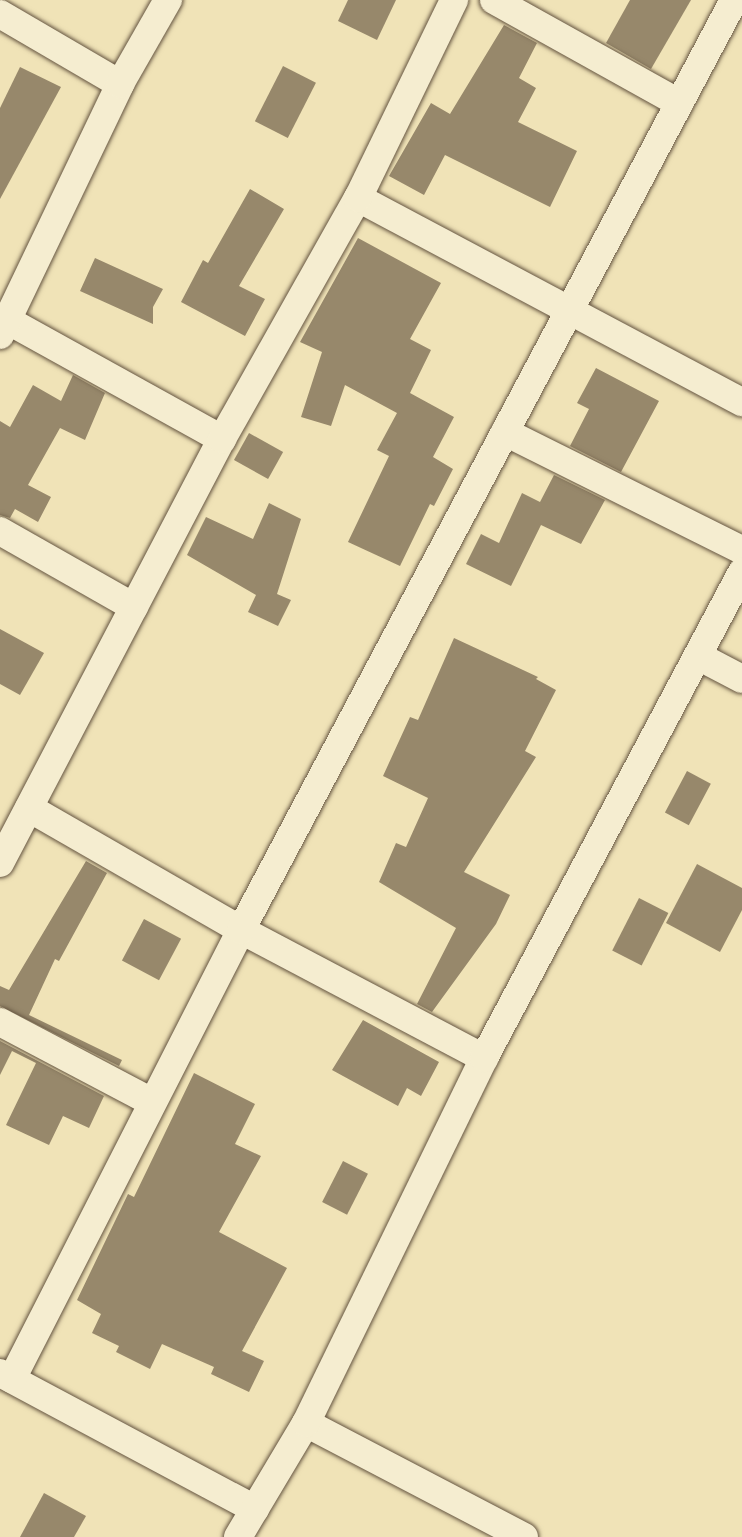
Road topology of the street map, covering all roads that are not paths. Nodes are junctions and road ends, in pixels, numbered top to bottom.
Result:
1 (168, 0) edge
2 (454, 0) edge
3 (494, 0) edge
4 (734, 0) edge
5 (0, 14) edge
6 (120, 84) junction
7 (679, 103) junction
8 (358, 198) junction
9 (570, 310) junction
10 (3, 328) edge
11 (742, 402) edge
12 (505, 432) junction
13 (222, 439) junction
14 (0, 531) edge
15 (742, 550) edge
16 (742, 572) edge
17 (134, 607) junction
18 (699, 657) junction
19 (742, 679) edge
20 (29, 808) junction
21 (0, 863) edge
22 (241, 930) junction
23 (0, 1022) edge
24 (484, 1058) junction
25 (152, 1102) junction
26 (6, 1376) edge
27 (306, 1423) junction
28 (255, 1509) junction
29 (238, 1537) edge
30 (524, 1537) edge

1 - 6 street
2 - 8 street
3 - 7 street
4 - 7 street
5 - 6 street
6 - 10 street
7 - 9 street
8 - 9 street
8 - 13 street
9 - 11 street
9 - 12 street
10 - 13 street
12 - 15 street
12 - 22 street
13 - 17 street
14 - 17 street
16 - 18 street
17 - 20 street
18 - 19 street
18 - 24 street
20 - 21 street
20 - 22 street
22 - 24 street
22 - 25 street
23 - 25 street
24 - 27 street
25 - 26 street
26 - 28 street
27 - 28 street
27 - 30 street
28 - 29 street

